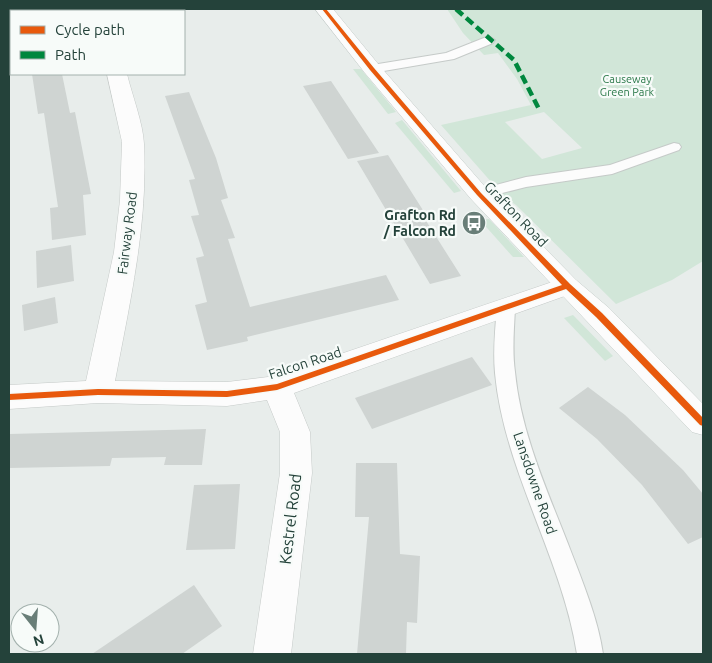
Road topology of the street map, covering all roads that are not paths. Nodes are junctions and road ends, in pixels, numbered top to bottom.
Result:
1 (324, 9) edge
2 (489, 40) dead end
3 (372, 69) junction
4 (117, 75) edge
5 (674, 147) dead end
6 (479, 194) junction
7 (567, 286) junction
8 (506, 308) junction
9 (278, 387) junction
10 (98, 392) junction
11 (9, 397) edge
12 (703, 423) edge
13 (272, 654) edge
14 (590, 654) edge

1 - 3 street, Grafton Road
2 - 3 lane
3 - 6 street, Grafton Road
4 - 10 street, Fairway Road
5 - 6 lane
6 - 7 street, Grafton Road
7 - 8 street, Falcon Road
7 - 12 street, Grafton Road
8 - 9 street, Falcon Road
8 - 14 lane, Lansdowne Road
9 - 10 street, Falcon Road
9 - 13 street, Kestrel Road
10 - 11 street, Falcon Road

